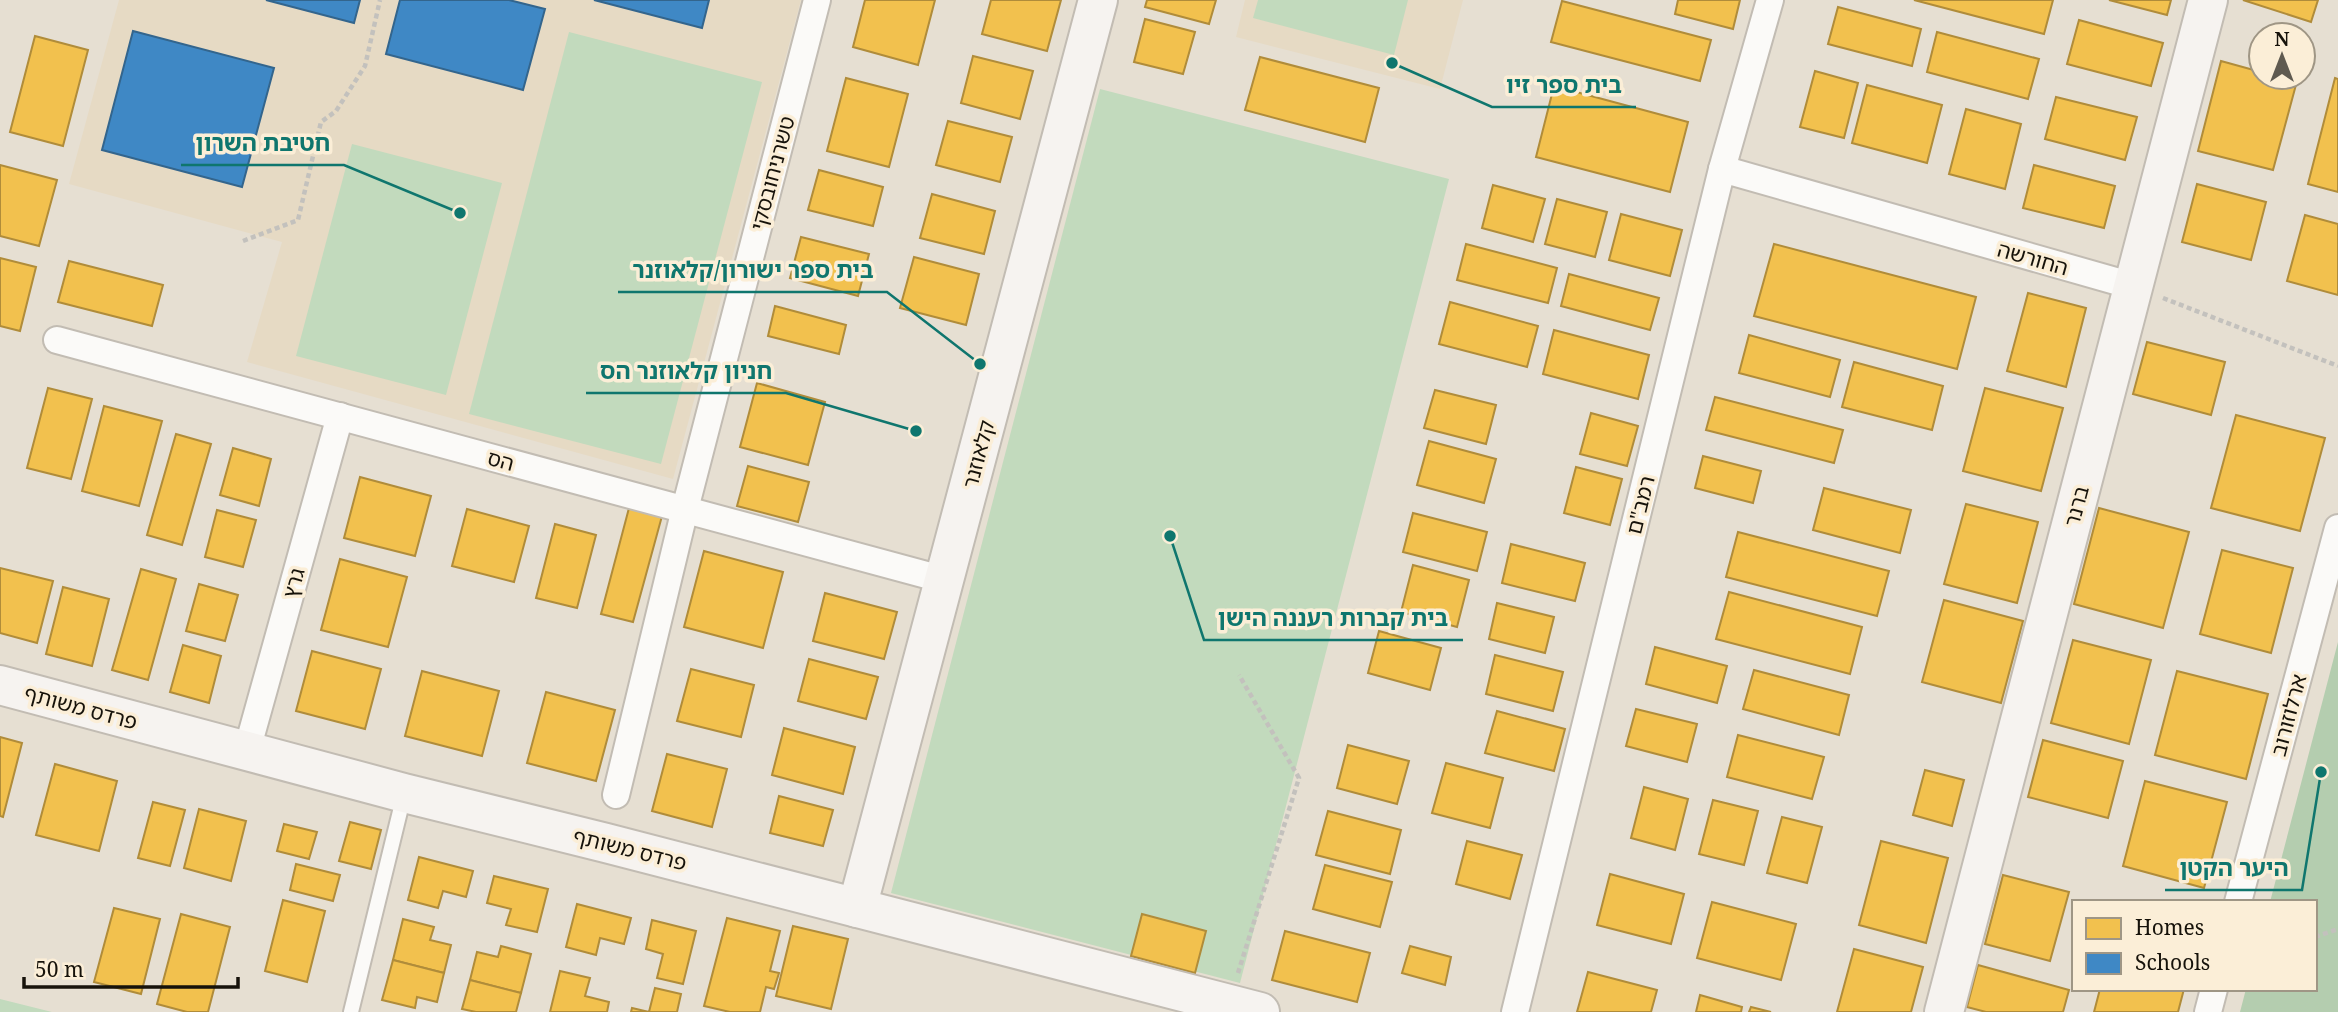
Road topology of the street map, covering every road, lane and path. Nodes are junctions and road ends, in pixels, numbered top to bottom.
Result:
1 (380, 0) edge
2 (817, 0) edge
3 (1098, 0) edge
4 (1770, 0) edge
5 (2208, 0) edge
6 (1722, 169) junction
7 (243, 241) dead end
8 (2133, 286) junction
9 (57, 340) dead end
10 (2338, 366) edge
11 (340, 416) junction
12 (685, 509) junction
13 (2338, 528) edge
14 (945, 580) junction
15 (1239, 675) dead end
16 (0, 685) edge
17 (247, 750) junction
18 (404, 793) junction
19 (616, 795) dead end
20 (2239, 900) edge
21 (857, 908) junction
22 (2338, 929) edge
23 (2317, 936) edge
24 (2213, 991) edge
25 (1244, 1008) edge
26 (351, 1012) edge
27 (1515, 1012) edge
28 (1944, 1012) edge
29 (2208, 1012) edge

1 - 7 path
2 - 12 street, טשרניחובסקי
3 - 14 street, קלאוזנר
4 - 6 street, רמב"ם
5 - 8 street, ברנר
6 - 8 street, החורשה
6 - 27 street, רמב"ם
8 - 10 path
8 - 28 street, ברנר
9 - 11 street, הס
11 - 12 street, הס
11 - 17 street, גרץ
12 - 14 street, הס
12 - 19 street, טשרניחובסקי
13 - 20 street, ארלוזורוב
14 - 21 street, קלאוזנר
15 - 25 path
16 - 17 street, פרדס משותף
17 - 18 street, פרדס משותף
18 - 21 street, פרדס משותף
18 - 26 lane
21 - 25 street, פרדס משותף
22 - 23 path
24 - 29 street

